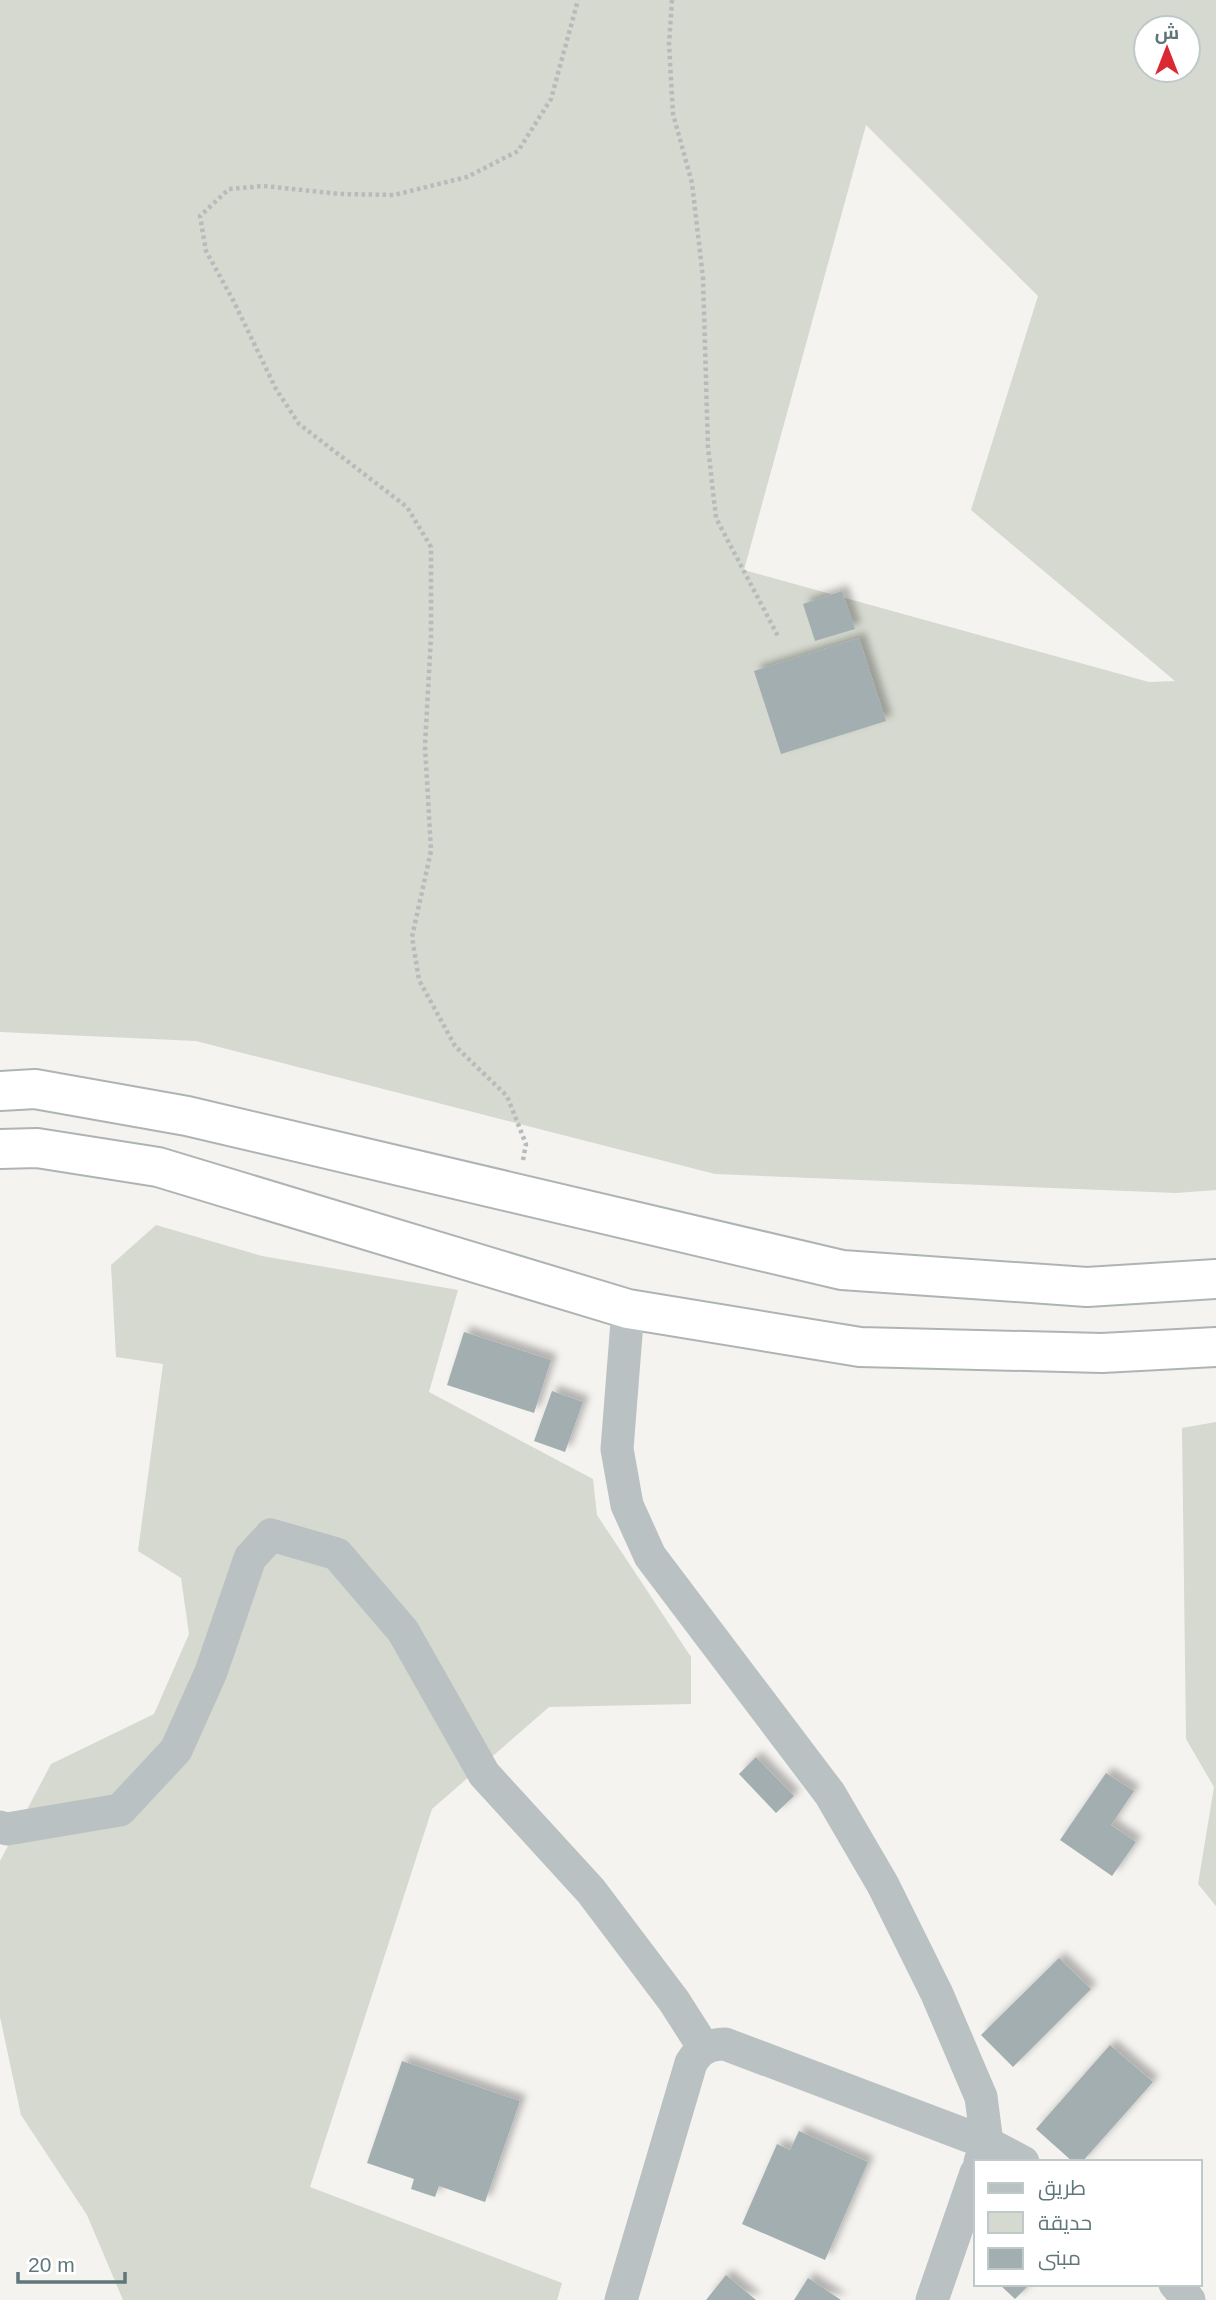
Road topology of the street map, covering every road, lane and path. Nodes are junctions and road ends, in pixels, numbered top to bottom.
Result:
1 (578, 0) edge
2 (672, 0) edge
3 (779, 638) dead end
4 (0, 1091) edge
5 (0, 1149) edge
6 (517, 1195) junction
7 (1216, 1279) edge
8 (628, 1308) junction
9 (1216, 1347) edge
10 (0, 1827) edge
11 (704, 2048) junction
12 (981, 2159) edge
13 (974, 2179) edge
14 (1177, 2286) edge
15 (621, 2300) edge
16 (932, 2300) edge
17 (1189, 2300) edge

1 - 6 path
2 - 3 path
4 - 6 highway
5 - 8 highway
6 - 7 highway
8 - 9 highway
8 - 12 street
10 - 11 street
11 - 12 street
11 - 15 street
13 - 16 street
14 - 17 street

